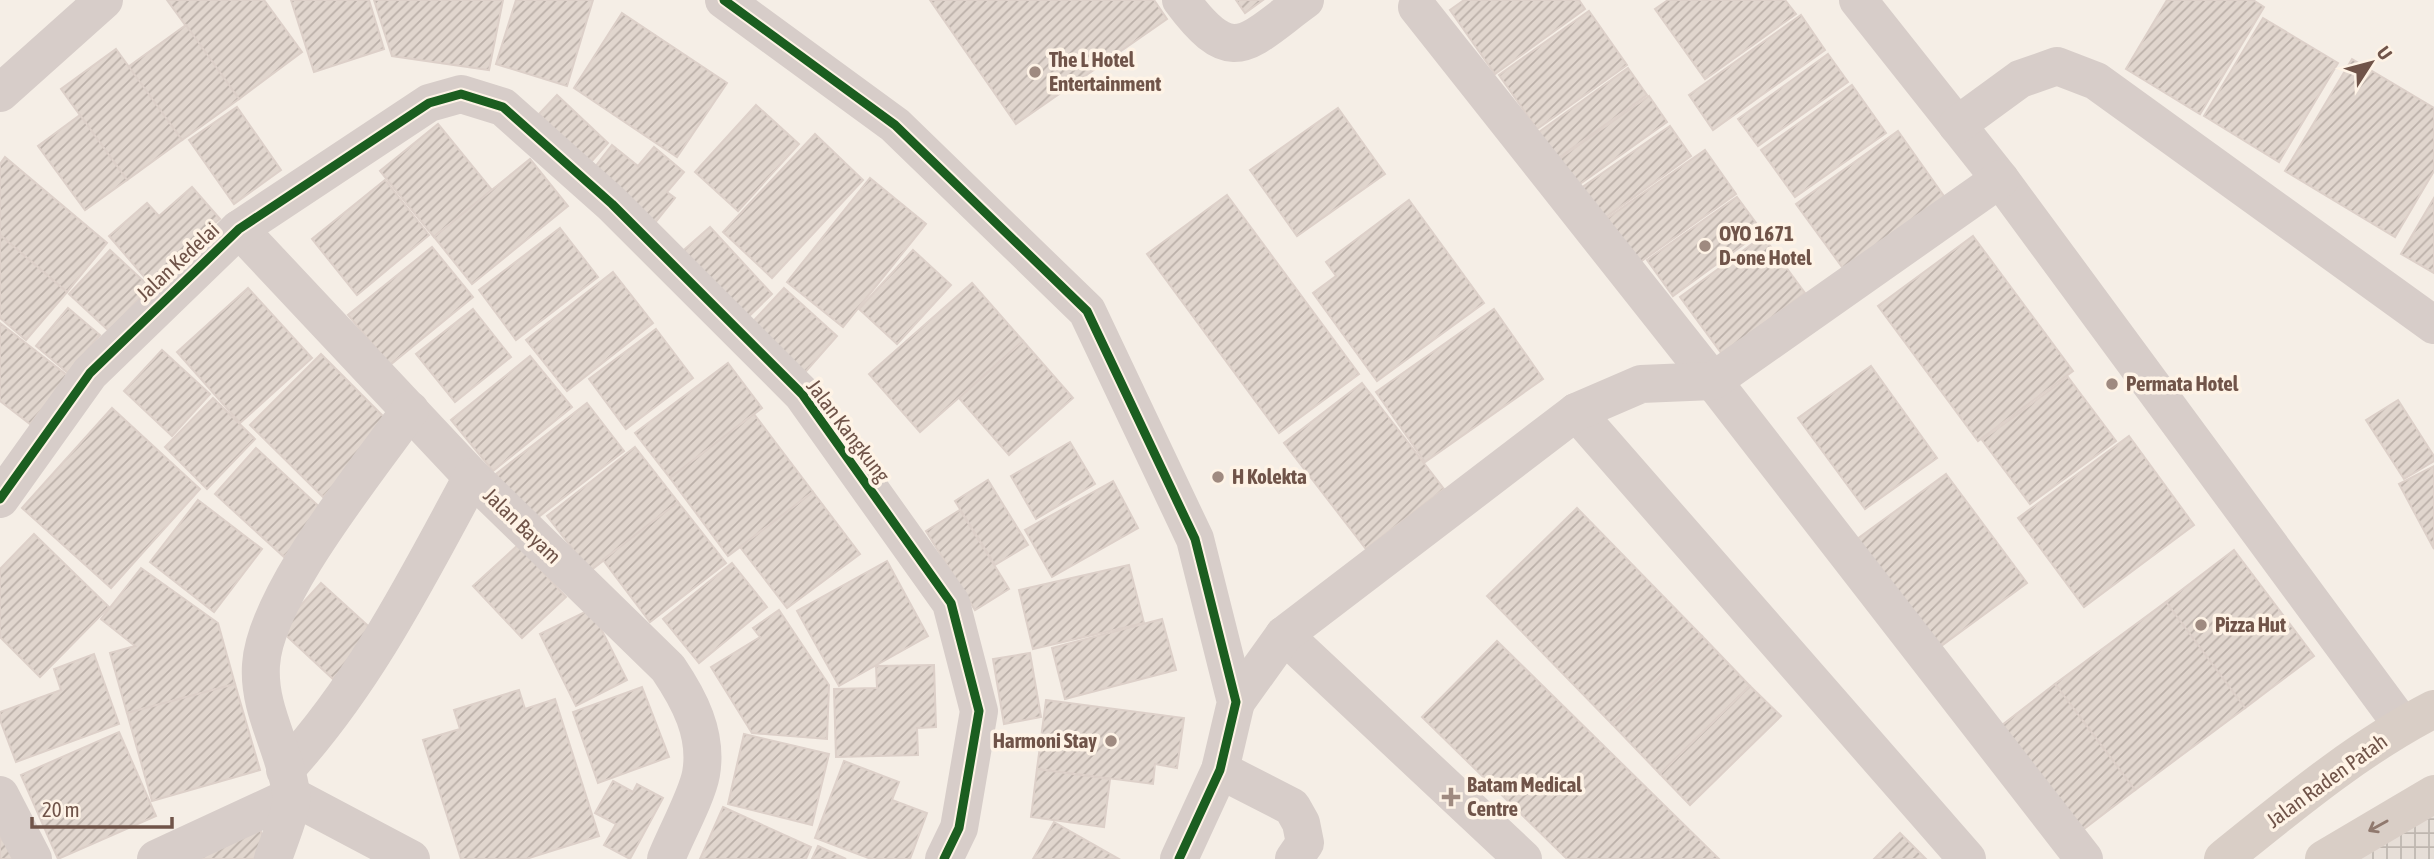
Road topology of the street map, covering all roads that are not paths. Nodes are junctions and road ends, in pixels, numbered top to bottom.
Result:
1 (104, 0) edge
2 (724, 0) edge
3 (1181, 0) edge
4 (1305, 0) edge
5 (1858, 0) edge
6 (1417, 7) dead end
7 (0, 93) edge
8 (429, 103) joint
9 (1957, 125) junction
10 (2000, 179) junction
11 (239, 229) junction
12 (2434, 325) edge
13 (1713, 381) junction
14 (410, 410) junction
15 (1576, 412) junction
16 (472, 477) junction
17 (0, 499) edge
18 (1284, 635) junction
19 (1236, 702) junction
20 (2418, 717) edge
21 (1220, 770) junction
22 (289, 783) junction
23 (2434, 794) edge
24 (0, 795) edge
25 (33, 859) edge
26 (156, 859) edge
27 (273, 859) edge
28 (411, 859) edge
29 (666, 859) edge
30 (944, 859) edge
31 (1179, 859) edge
32 (1294, 859) edge
33 (1523, 859) edge
34 (1967, 859) edge
35 (2084, 859) edge
36 (2223, 859) edge
37 (2324, 859) edge

1 - 7 street
2 - 19 street
3 - 4 street
5 - 9 street
6 - 13 street
8 - 11 street, Jalan Kedelai
8 - 30 street, Jalan Kangkung
9 - 10 street
9 - 12 street
10 - 13 street
10 - 20 street
11 - 14 street, Jalan Bayam
11 - 17 street, Jalan Kedelai
13 - 15 street
13 - 35 street
14 - 16 street, Jalan Bayam
14 - 22 street
15 - 18 street
15 - 34 street
16 - 22 street
16 - 29 street, Jalan Bayam
18 - 19 street
18 - 33 street
19 - 21 street
20 - 36 main road, Jalan Raden Patah
21 - 31 street
21 - 32 street
22 - 26 street
22 - 27 street
22 - 28 street
23 -> 37 main road
24 - 25 street

